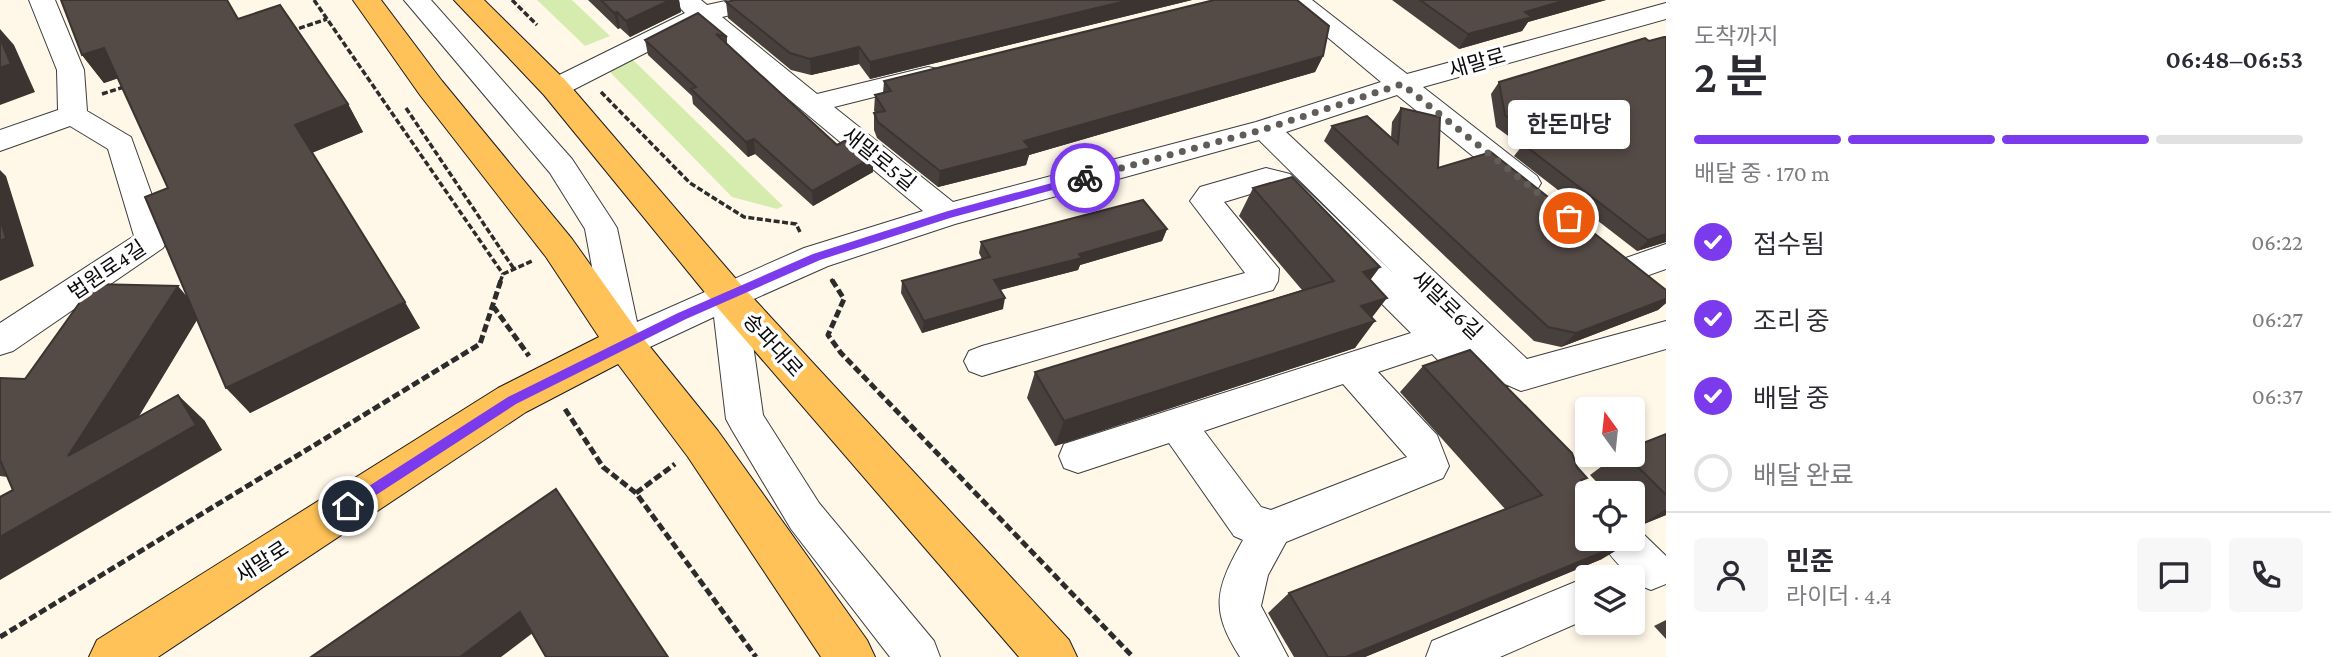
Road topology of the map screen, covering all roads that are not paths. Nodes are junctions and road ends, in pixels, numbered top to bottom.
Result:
1 (42, 0) edge
2 (417, 0) edge
3 (468, 0) edge
4 (763, 0) edge
5 (1296, 0) edge
6 (372, 5) edge
7 (693, 7) edge
8 (1650, 11) edge
9 (1666, 41) edge
10 (956, 68) edge
11 (1402, 84) junction
12 (555, 88) junction
13 (811, 104) junction
14 (73, 109) junction
15 (1265, 129) junction
16 (0, 141) edge
17 (1548, 201) edge
18 (948, 215) junction
19 (1666, 256) edge
20 (1657, 290) edge
21 (729, 296) junction
22 (1666, 335) edge
23 (1438, 338) junction
24 (0, 341) edge
25 (624, 343) junction
26 (982, 361) dead end
27 (1350, 367) junction
28 (1507, 406) edge
29 (1177, 424) junction
30 (1078, 456) dead end
31 (1271, 529) junction
32 (1632, 551) edge
33 (1650, 572) edge
34 (1575, 603) edge
35 (114, 657) edge
36 (850, 657) edge
37 (918, 657) edge
38 (1052, 657) edge
39 (1266, 657) edge
40 (1448, 657) edge

1 - 14 street
2 - 25 street
3 - 12 main road, 송파대로
4 - 7 street
5 - 11 street
6 - 25 main road
7 - 12 street
7 - 13 street, 새말로5길
8 - 9 street
8 - 11 street, 새말로
10 - 13 street, 새말로5길
11 - 15 street, 새말로
11 - 17 street
12 - 21 main road, 송파대로
13 - 18 street, 새말로5길
14 - 16 street
14 - 24 street, 법원로4길
15 - 18 street, 새말로
15 - 22 street, 새말로6길
18 - 21 street, 새말로
19 - 20 street
21 - 25 street, 새말로
21 - 37 street
21 - 38 main road, 송파대로
23 - 26 street
23 - 27 street
23 - 28 street
25 - 35 main road, 새말로
25 - 36 main road
27 - 29 street
27 - 31 street
29 - 30 street
29 - 31 street
31 - 39 street
32 - 33 street
34 - 40 street

